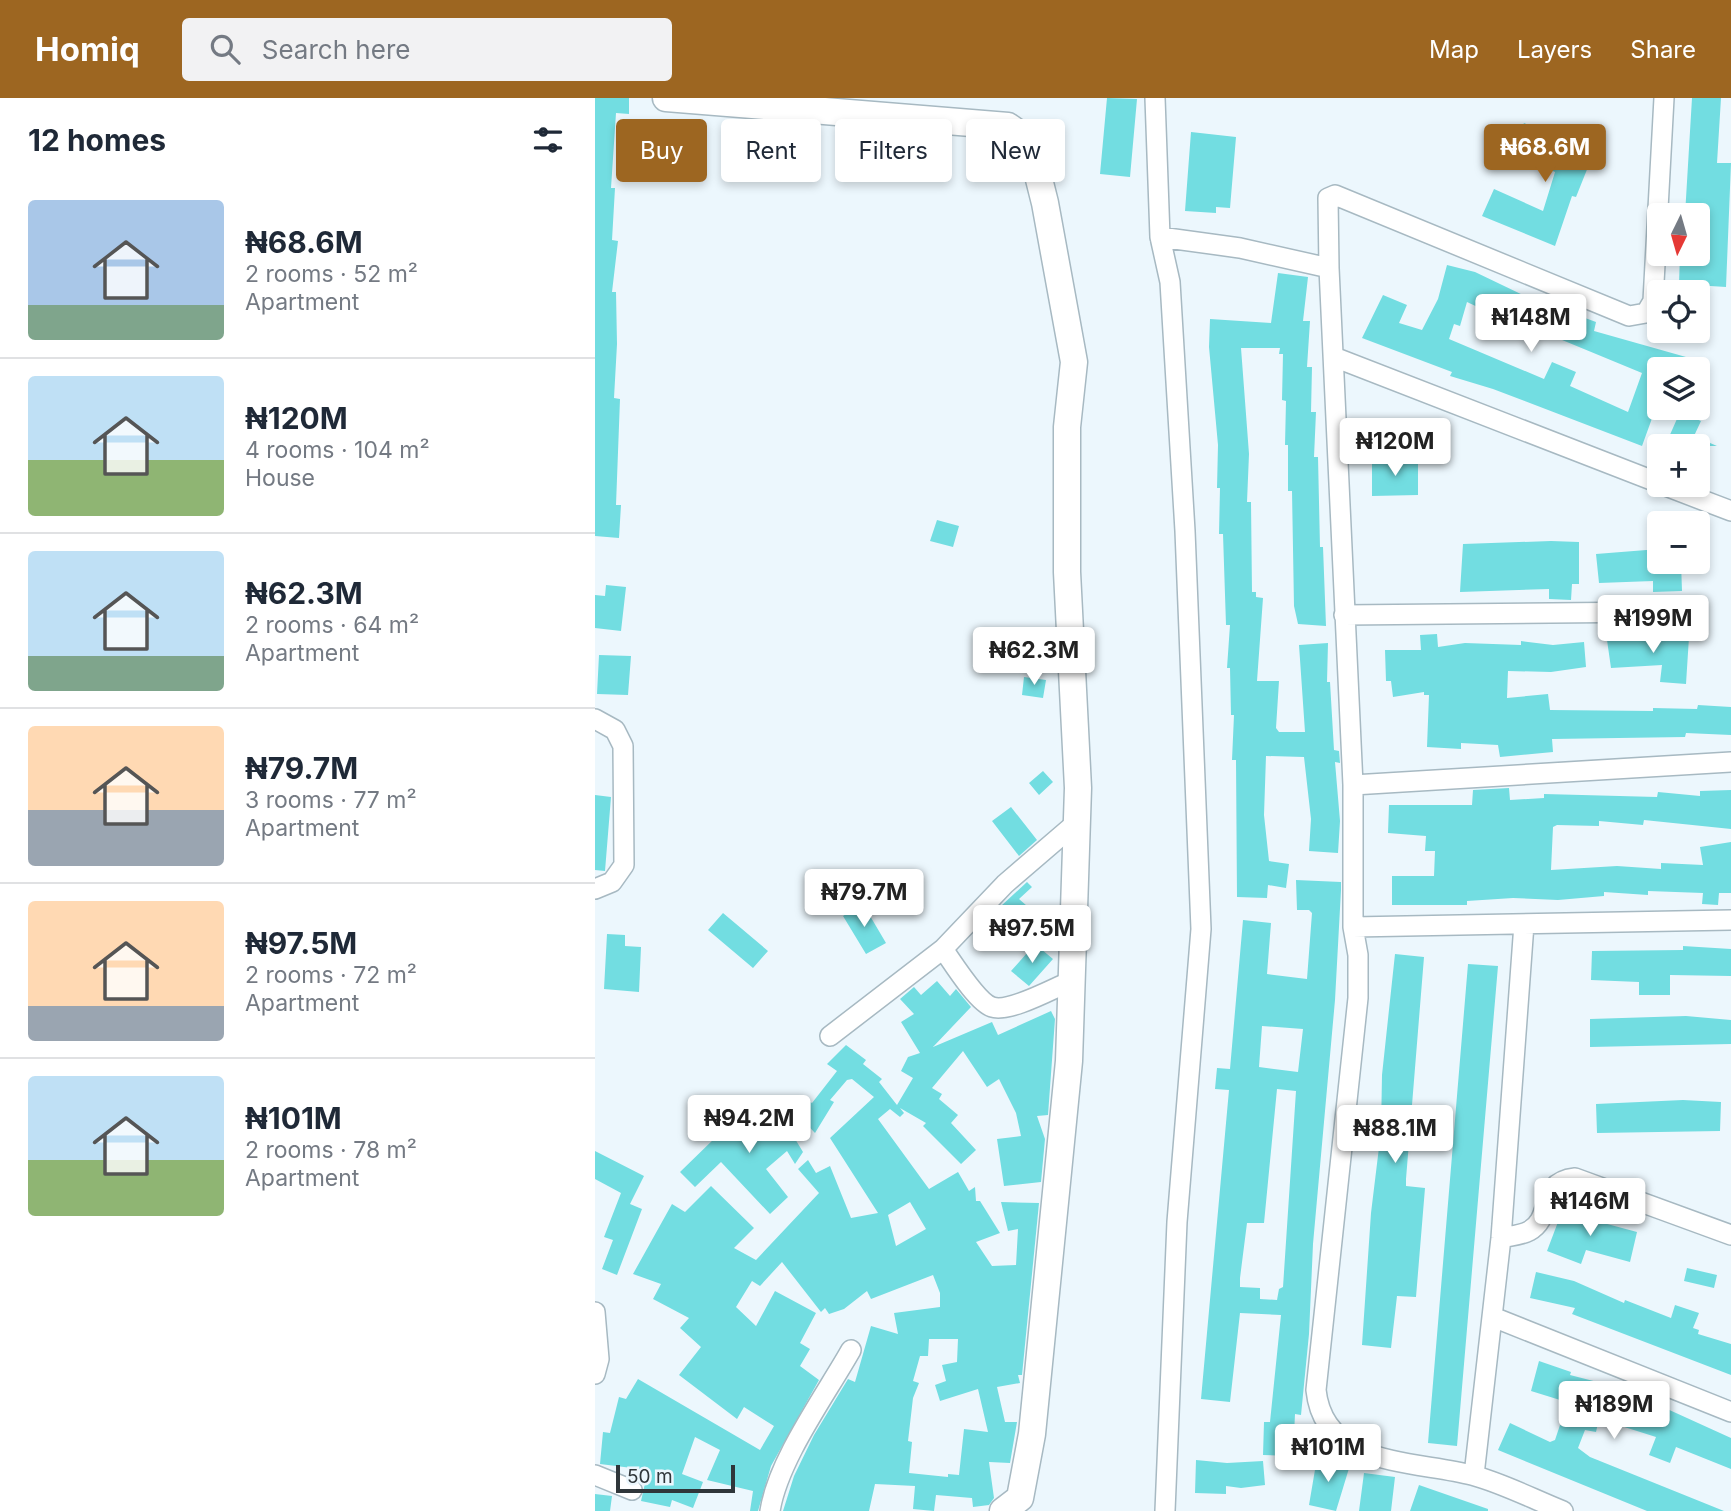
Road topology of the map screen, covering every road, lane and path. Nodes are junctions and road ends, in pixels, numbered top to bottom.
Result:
1 (666, 98) edge
2 (1155, 98) edge
3 (1664, 98) edge
4 (1160, 237) junction
5 (1329, 268) junction
6 (1334, 357) junction
7 (1647, 479) edge
8 (1695, 497) edge
9 (1731, 511) edge
10 (1659, 612) dead end
11 (1344, 614) junction
12 (595, 719) edge
13 (1731, 762) edge
14 (1353, 785) junction
15 (1076, 823) junction
16 (595, 889) edge
17 (1731, 920) edge
18 (1524, 924) junction
19 (1353, 927) junction
20 (943, 949) junction
21 (1069, 982) junction
22 (830, 1036) dead end
23 (1731, 1235) edge
24 (1501, 1238) junction
25 (595, 1312) edge
26 (1493, 1317) junction
27 (851, 1350) dead end
28 (595, 1374) edge
29 (1731, 1412) edge
30 (595, 1475) edge
31 (1474, 1475) junction
32 (632, 1490) dead end
33 (770, 1511) edge
34 (1003, 1511) edge
35 (1165, 1511) edge
36 (1563, 1511) edge

1 - 15 street
2 - 4 street
3 - 5 street
4 - 5 street
4 - 35 street
5 - 6 street
6 - 7 street
6 - 11 street
8 - 9 street
10 - 11 street
11 - 14 street
12 - 16 street
13 - 14 street
14 - 19 street
15 - 20 street
15 - 21 street
17 - 18 street
18 - 19 street
18 - 24 street
19 - 31 street
20 - 21 street
20 - 22 street
21 - 34 street
23 - 24 street
24 - 26 street
25 - 28 street
26 - 29 street
26 - 31 street
27 - 33 street
30 - 32 street
31 - 36 street

